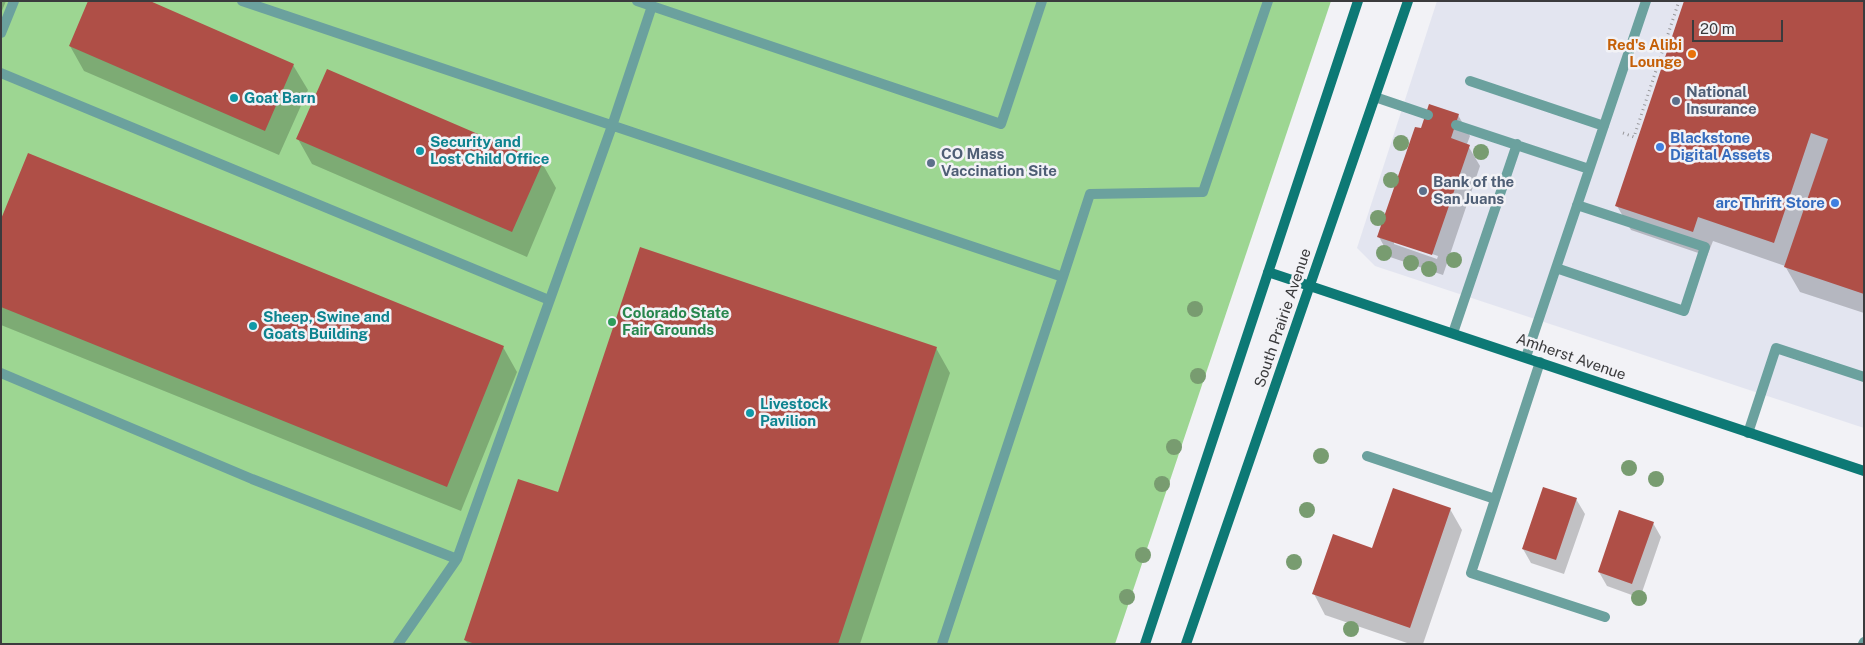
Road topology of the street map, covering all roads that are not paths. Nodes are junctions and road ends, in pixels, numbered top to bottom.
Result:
1 (14, 1) edge
2 (242, 1) edge
3 (637, 1) edge
4 (1042, 1) edge
5 (1268, 1) edge
6 (1358, 1) edge
7 (1408, 1) edge
8 (1646, 1) edge
9 (652, 6) junction
10 (1, 33) edge
11 (1, 73) edge
12 (1470, 81) dead end
13 (1375, 96) junction
14 (1428, 115) dead end
15 (1456, 125) dead end
16 (612, 126) junction
17 (1604, 126) junction
18 (1517, 144) junction
19 (1589, 169) junction
20 (1577, 205) junction
21 (1556, 268) junction
22 (1268, 272) junction
23 (1063, 277) junction
24 (1310, 286) junction
25 (549, 300) junction
26 (1453, 333) junction
27 (1526, 358) junction
28 (1540, 362) junction
29 (1, 373) edge
30 (1864, 377) edge
31 (1748, 433) junction
32 (1368, 456) dead end
33 (1864, 471) edge
34 (1495, 499) junction
35 (457, 559) junction
36 (1606, 617) dead end
37 (398, 644) edge
38 (942, 644) edge
39 (1145, 644) edge
40 (1186, 644) edge

1 - 10 lane
2 - 16 lane
3 - 9 lane
4 - 9 lane
5 - 23 lane
6 - 22 main road, South Prairie Avenue
7 - 13 main road, South Prairie Avenue
8 - 17 lane
9 - 16 lane
11 - 25 lane
12 - 17 lane
13 - 14 lane
13 - 24 main road, South Prairie Avenue
15 - 18 lane
16 - 23 lane
16 - 25 lane
17 - 19 lane
18 - 19 lane
18 - 26 lane
19 - 20 lane
20 - 21 lane
20 - 21 lane
21 - 27 lane
22 - 24 main road, Amherst Avenue
22 - 39 main road, South Prairie Avenue
23 - 38 lane
24 - 26 main road, Amherst Avenue
24 - 40 main road, South Prairie Avenue
25 - 35 lane
26 - 27 main road, Amherst Avenue
27 - 28 main road, Amherst Avenue
28 - 31 main road, Amherst Avenue
28 - 34 lane
29 - 35 lane
30 - 31 lane
31 - 33 main road, Amherst Avenue
32 - 34 lane
34 - 36 lane
35 - 37 lane

